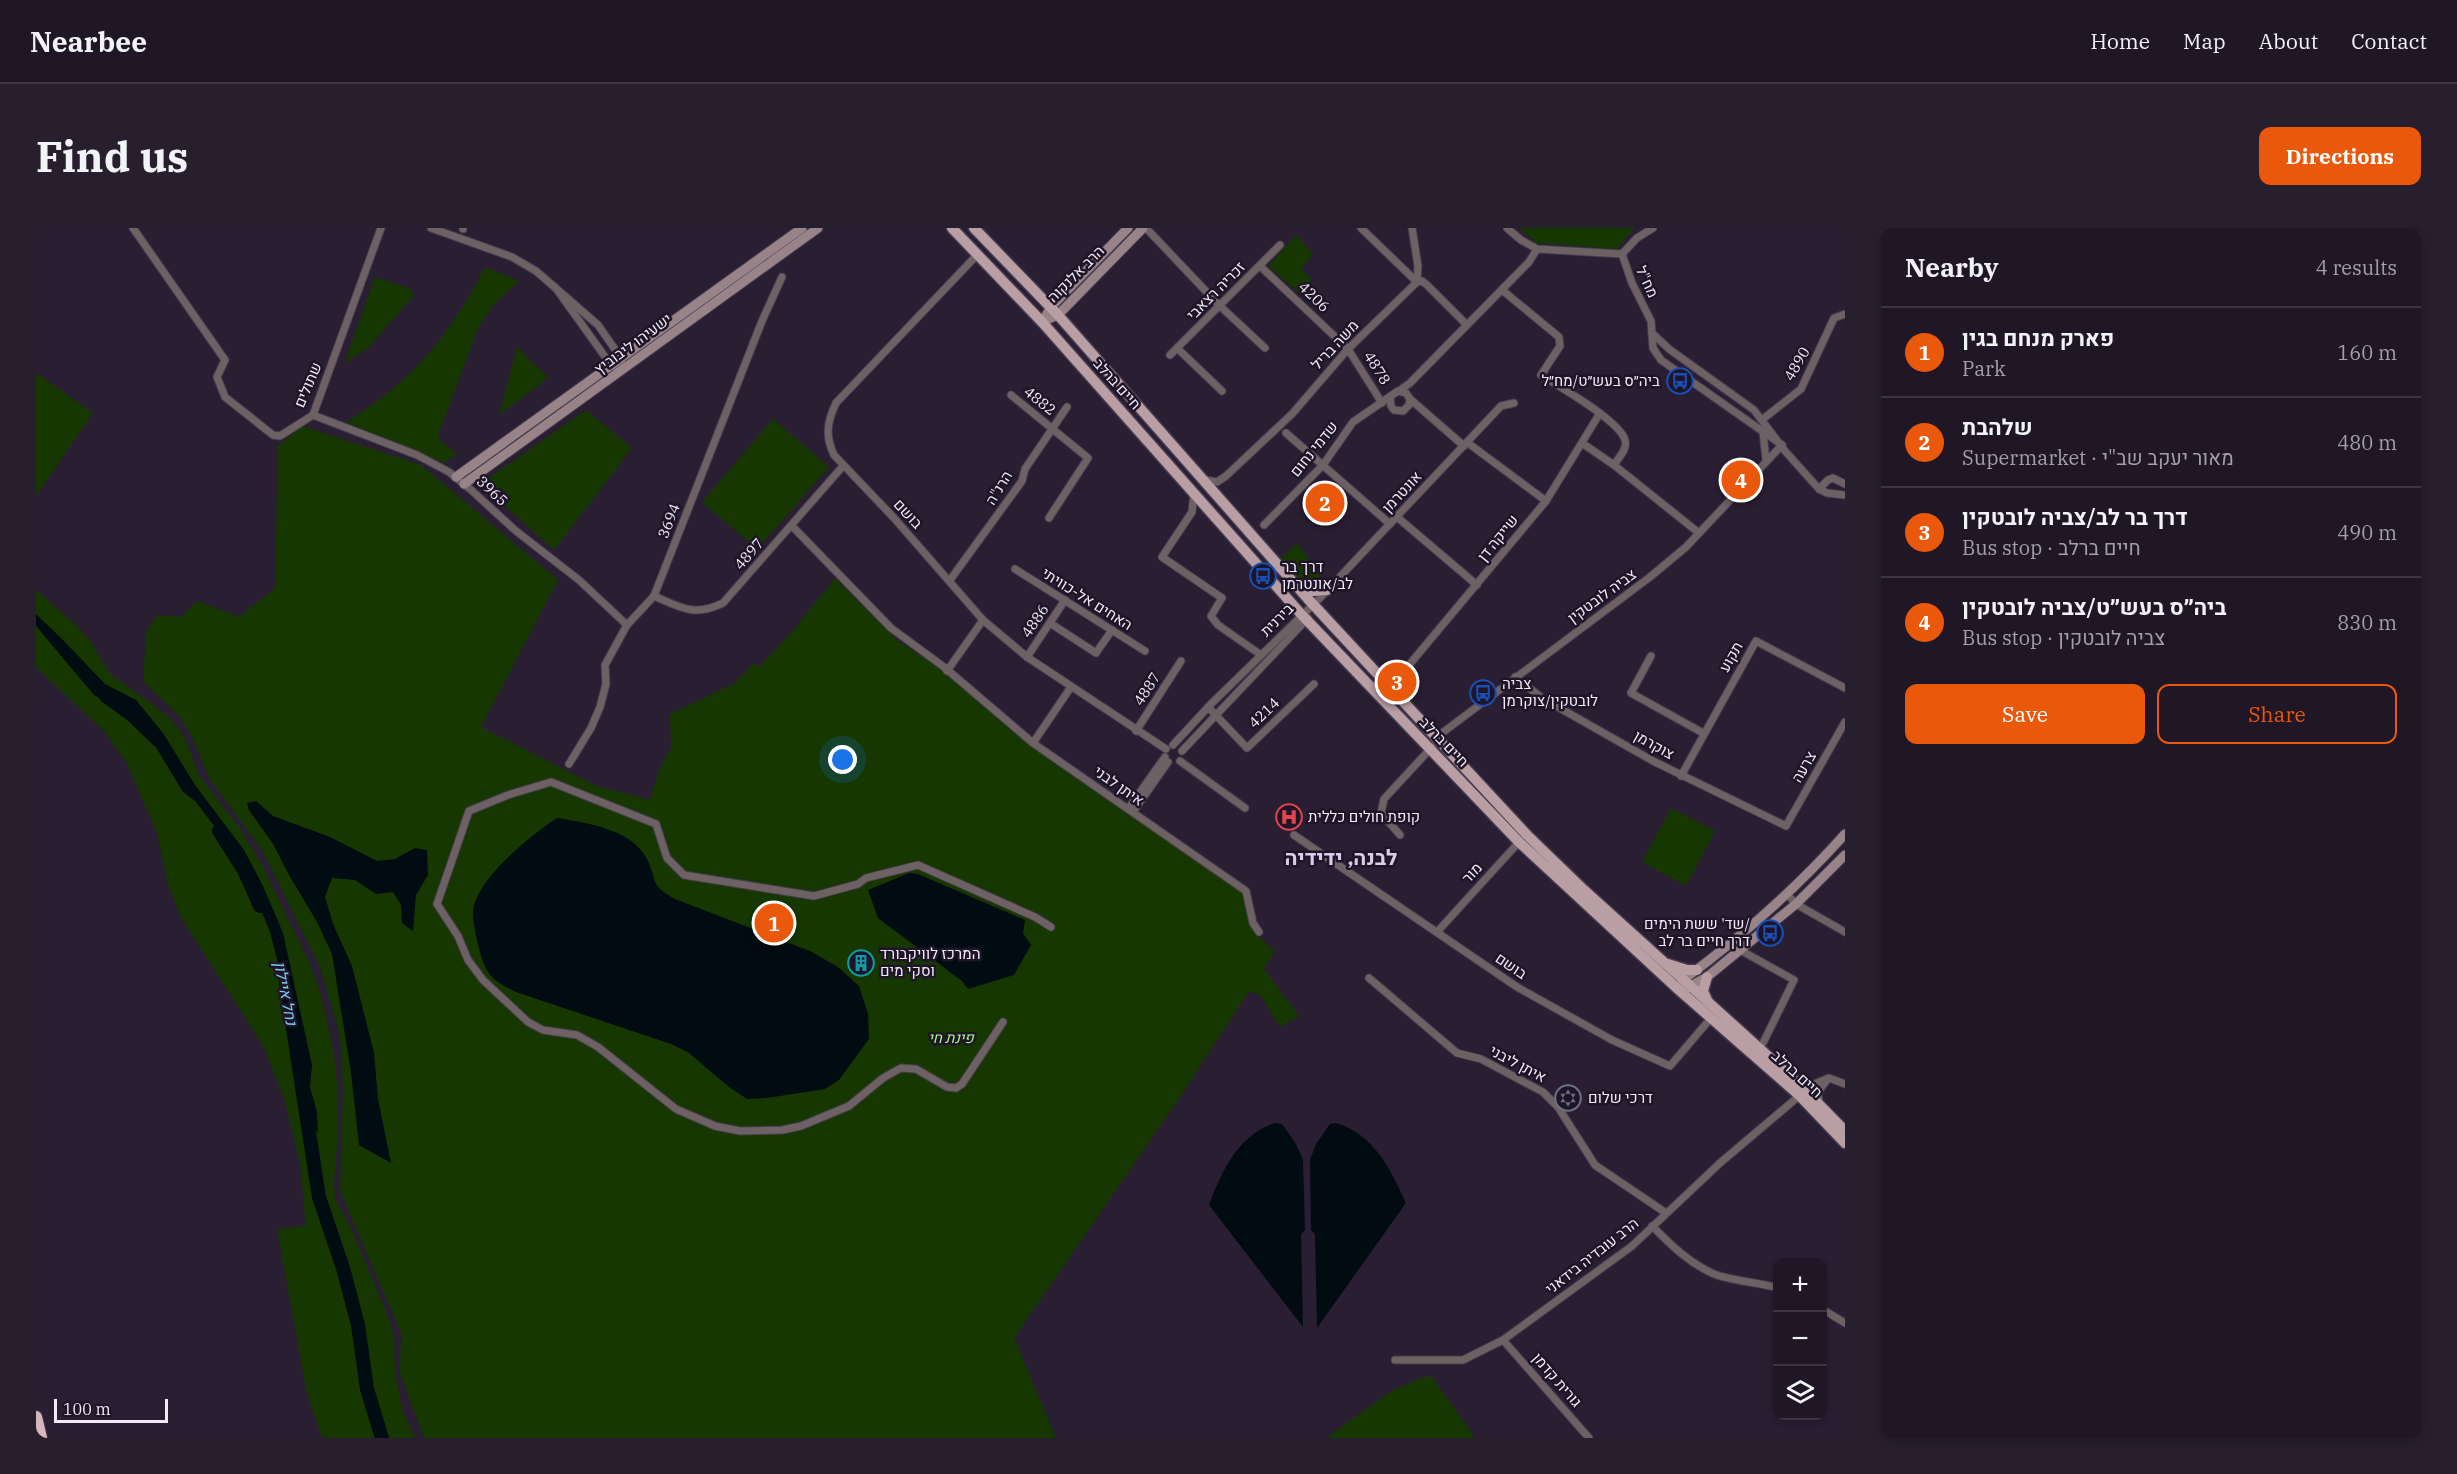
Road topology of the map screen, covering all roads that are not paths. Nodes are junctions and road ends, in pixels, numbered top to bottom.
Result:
1 (133, 228) edge
2 (381, 228) edge
3 (431, 228) edge
4 (802, 228) edge
5 (818, 228) edge
6 (952, 228) edge
7 (974, 228) edge
8 (1128, 228) edge
9 (1144, 228) edge
10 (1361, 228) edge
11 (1412, 228) edge
12 (1507, 228) edge
13 (1653, 228) edge
14 (1280, 245) dead end
15 (1537, 249) junction
16 (1622, 254) junction
17 (977, 255) junction
18 (1260, 266) junction
19 (782, 277) dead end
20 (1417, 282) junction
21 (555, 287) junction
22 (1502, 290) junction
23 (1220, 306) junction
24 (1054, 311) junction
25 (1843, 314) edge
26 (1042, 322) junction
27 (1467, 325) junction
28 (1652, 333) junction
29 (1178, 348) junction
30 (1265, 348) dead end
31 (1348, 349) junction
32 (1170, 355) dead end
33 (621, 358) junction
34 (611, 365) junction
35 (622, 370) junction
36 (1222, 391) dead end
37 (1398, 391) junction
38 (1011, 395) dead end
39 (1390, 397) junction
40 (1410, 399) junction
41 (1382, 403) junction
42 (1514, 403) dead end
43 (1067, 407) dead end
44 (1600, 413) junction
45 (313, 415) junction
46 (1763, 419) junction
47 (1052, 429) junction
48 (1764, 432) junction
49 (1286, 433) dead end
50 (1582, 443) junction
51 (1466, 445) junction
52 (1782, 445) junction
53 (1766, 460) junction
54 (1323, 465) junction
55 (1614, 465) junction
56 (843, 466) junction
57 (1226, 476) junction
58 (456, 477) junction
59 (1201, 478) junction
60 (464, 484) junction
61 (1845, 484) edge
62 (1820, 489) junction
63 (1194, 494) junction
64 (1845, 495) edge
65 (1220, 499) junction
66 (1546, 501) junction
67 (1207, 508) junction
68 (1192, 512) junction
69 (1397, 517) junction
70 (1049, 518) dead end
71 (1390, 524) junction
72 (1264, 525) dead end
73 (792, 526) junction
74 (1699, 533) junction
75 (1015, 569) dead end
76 (950, 580) junction
77 (1477, 585) junction
78 (1296, 586) junction
79 (1327, 590) junction
80 (654, 596) junction
81 (1065, 600) junction
82 (1313, 604) junction
83 (1304, 617) junction
84 (983, 620) junction
85 (1050, 623) junction
86 (627, 626) junction
87 (1112, 630) junction
88 (1145, 651) dead end
89 (1261, 655) junction
90 (1651, 656) dead end
91 (1027, 657) junction
92 (1181, 662) dead end
93 (947, 671) junction
94 (1404, 671) dead end
95 (1515, 677) junction
96 (1314, 684) dead end
97 (1071, 687) junction
98 (1845, 688) edge
99 (1208, 708) junction
100 (1216, 715) junction
101 (1845, 722) edge
102 (1136, 731) junction
103 (1703, 733) junction
104 (1437, 736) junction
105 (1033, 743) junction
106 (1170, 747) junction
107 (1429, 747) junction
108 (1182, 751) junction
109 (1166, 760) junction
110 (1180, 761) junction
111 (569, 764) dead end
112 (1682, 776) junction
113 (1245, 808) dead end
114 (1130, 811) junction
115 (1786, 826) joint
116 (1523, 830) junction
117 (1400, 834) dead end
118 (1845, 834) edge
119 (1294, 835) dead end
120 (1519, 842) junction
121 (1845, 855) edge
122 (1787, 894) junction
123 (1796, 904) junction
124 (1051, 927) dead end
125 (1259, 932) dead end
126 (1437, 932) junction
127 (1845, 932) edge
128 (1740, 950) junction
129 (1662, 961) junction
130 (1696, 970) junction
131 (1707, 977) junction
132 (1369, 978) dead end
133 (1684, 986) junction
134 (1709, 1005) junction
135 (1711, 1018) junction
136 (1003, 1022) dead end
137 (1763, 1042) dead end
138 (1829, 1078) junction
139 (1845, 1084) edge
140 (1802, 1093) junction
141 (1819, 1103) junction
142 (1845, 1131) edge
143 (1845, 1143) edge
144 (1666, 1213) junction
145 (1652, 1226) junction
146 (1773, 1286) edge
147 (1827, 1312) edge
148 (1845, 1323) edge
149 (1503, 1340) junction
150 (1395, 1360) dead end
151 (36, 1417) edge
152 (41, 1438) edge
153 (1589, 1438) edge

1 - 45 street, שתולים
2 - 45 street, שתולים
3 - 21 street
4 - 33 street, ישעיהו ליבוביץ
5 - 35 street, ישעיהו ליבוביץ
6 - 17 main road, חיים ברלב
7 - 24 main road, חיים ברלב
8 - 24 street, הרב אלנקוה
9 - 23 street
9 - 24 street, הרב אלנקוה
10 - 20 street
11 - 20 street
12 - 15 street
13 - 16 street
14 - 18 street, זכריה רצאבי
15 - 16 street, מח"ל
15 - 22 street, שדמי נחום
16 - 28 street, מח"ל
17 - 26 main road, חיים ברלב
17 - 56 street, בושם
18 - 23 street, זכריה רצאבי
18 - 31 street, 4206
19 - 80 street, 3694
20 - 27 street
20 - 31 street, משה בריל
21 - 33 street
21 - 34 street
22 - 27 street, שדמי נחום
22 - 44 street
23 - 29 street, זכריה רצאבי
23 - 30 street
24 - 26 street, הרב אלנקוה
24 - 59 main road, חיים ברלב
25 - 46 street, 4890
26 - 63 main road, חיים ברלב
27 - 37 street, שדמי נחום
28 - 46 street, מח"ל
28 - 48 street, מח"ל
29 - 32 street, זכריה רצאבי
29 - 36 street
31 - 41 street, 4878
31 - 57 street, משה בריל
33 - 34 street, ישעיהו ליבוביץ
33 - 35 street
34 - 35 street
34 - 58 street, ישעיהו ליבוביץ
35 - 60 street, ישעיהו ליבוביץ
37 - 39 street, שדמי נחום
37 - 40 street
38 - 47 street, 4882
39 - 40 street
39 - 41 street, שדמי נחום
40 - 51 street
41 - 54 street, שדמי נחום
42 - 51 street, אונטרמן
43 - 47 street, הרנ"ה
44 - 50 street, שייקה דן
44 - 55 street
45 - 58 street, 3965
46 - 52 street, מח"ל
47 - 70 street, 4882
47 - 76 street, הרנ"ה
48 - 52 street, מח"ל
48 - 53 street
49 - 54 street
50 - 55 street
50 - 66 street, שייקה דן
51 - 66 street
51 - 69 street, אונטרמן
52 - 53 street, צביה לובטקין
52 - 62 street, מח"ל
53 - 74 street, צביה לובטקין
54 - 71 street
54 - 72 street, שדמי נחום
55 - 74 street
56 - 73 street, 4897
56 - 76 street, בושם
57 - 59 street
57 - 65 street
58 - 60 street, 3965
59 - 65 main road, חיים ברלב
60 - 86 street, 3965
61 - 62 street
62 - 64 street
63 - 67 main road, חיים ברלב
63 - 68 street
65 - 78 main road, חיים ברלב
66 - 77 street, שייקה דן
67 - 68 street
67 - 83 main road, חיים ברלב
68 - 89 street
69 - 71 street, אונטרמן
69 - 77 street
71 - 79 street, אונטרמן
73 - 80 street, 4897
73 - 93 street, איתן לבני
74 - 95 street, צביה לובטקין
75 - 81 street, האחים אל-כוויתי
76 - 84 street, בושם
77 - 94 street, שייקה דן
78 - 79 main road
78 - 82 main road, חיים ברלב
79 - 82 street, אונטרמן
80 - 86 street, 3694
81 - 85 street, 4886
81 - 87 street, האחים אל-כוויתי
82 - 83 street, בירנית
82 - 104 main road, חיים ברלב
83 - 89 street, בירנית
83 - 100 street, בירנית
83 - 107 main road, חיים ברלב
84 - 91 street, בושם
84 - 93 street
85 - 87 street
85 - 91 street, 4886
86 - 111 street, 3694
87 - 88 street, האחים אל-כוויתי
89 - 99 street, בירנית
90 - 103 street
91 - 97 street, בושם
92 - 102 street, 4887
93 - 105 street, איתן לבני
95 - 104 street, צביה לובטקין
95 - 112 street, צוקרמן
96 - 100 street, 4214
97 - 102 street, בושם
97 - 105 street
98 - 103 street, תקוע
99 - 100 street, 4214
99 - 106 street, בירנית
100 - 108 street, בירנית
101 - 115 street, צרעה
102 - 106 street, בושם
103 - 112 street, תקוע
104 - 107 street, צביה לובטקין
104 - 116 main road, חיים ברלב
105 - 114 street, איתן לבני
106 - 108 street, בושם
106 - 109 street
107 - 117 street, צביה לובטקין
107 - 120 main road, חיים ברלב
108 - 110 street
109 - 110 street
109 - 114 street
110 - 113 street
112 - 115 street, צוקרמן
114 - 125 street, איתן לבני
116 - 120 street, מור
116 - 129 main road, חיים ברלב
118 - 122 street
119 - 126 street, בושם
120 - 126 street, מור
120 - 133 main road, חיים ברלב
121 - 123 street
122 - 123 street
122 - 130 street
123 - 127 street
123 - 128 street
124 - 136 street
126 - 135 street, בושם
128 - 131 street
128 - 137 street
129 - 130 main road
129 - 133 main road, חיים ברלב
130 - 133 street
131 - 133 street
131 - 134 main road
132 - 144 street, איתן ליבני
133 - 134 main road, חיים ברלב
133 - 135 main road, חיים ברלב
134 - 140 main road, חיים ברלב
135 - 140 main road, חיים ברלב
138 - 139 street
138 - 140 street, הרב עובדיה בידאני
138 - 141 street
140 - 141 main road, חיים ברלב
140 - 143 main road, חיים ברלב
140 - 144 street, הרב עובדיה בידאני
141 - 142 main road, חיים ברלב
144 - 145 street, הרב עובדיה בידאני
145 - 146 street
145 - 149 street, הרב עובדיה בידאני
147 - 148 street
149 - 150 street, הרב עובדיה בידאני
149 - 153 street, גורית קדמן
151 - 152 highway

